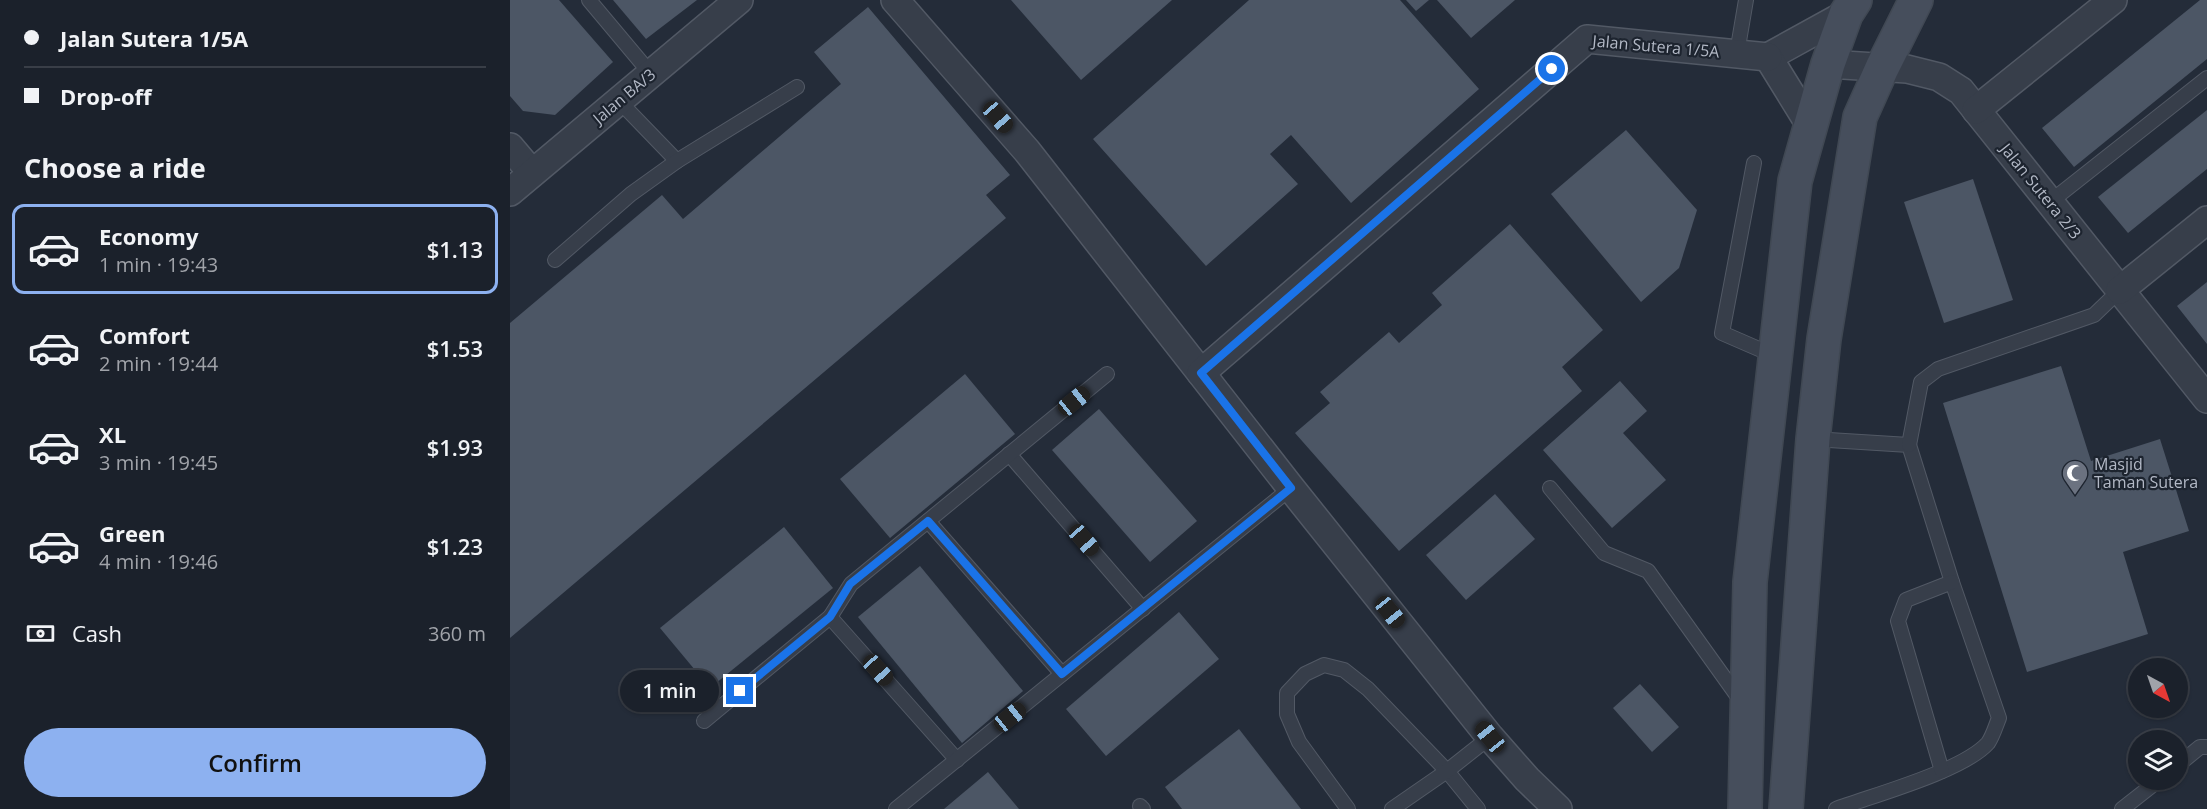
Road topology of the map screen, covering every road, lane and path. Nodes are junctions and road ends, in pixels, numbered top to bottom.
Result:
1 (589, 0) edge
2 (739, 0) edge
3 (895, 0) edge
4 (1746, 0) edge
5 (1916, 0) edge
6 (2113, 0) edge
7 (1850, 7) edge
8 (1737, 53) junction
9 (1768, 57) junction
10 (1828, 64) junction
11 (1882, 68) junction
12 (651, 74) junction
13 (2207, 78) edge
14 (797, 87) dead end
15 (619, 101) junction
16 (1976, 110) junction
17 (1810, 125) junction
18 (510, 147) edge
19 (677, 161) junction
20 (1754, 163) dead end
21 (532, 173) junction
22 (510, 192) edge
23 (2050, 202) junction
24 (2207, 220) edge
25 (555, 260) dead end
26 (2120, 290) junction
27 (1775, 356) junction
28 (1201, 373) junction
29 (1107, 374) dead end
30 (2200, 384) edge
31 (1813, 438) junction
32 (1909, 445) junction
33 (1009, 454) junction
34 (1291, 488) junction
35 (1550, 488) dead end
36 (928, 521) junction
37 (1952, 582) junction
38 (1143, 609) junction
39 (830, 617) junction
40 (1062, 674) junction
41 (1747, 710) junction
42 (704, 721) dead end
43 (1490, 737) junction
44 (2207, 747) edge
45 (2188, 757) edge
46 (957, 760) junction
47 (1447, 771) junction
48 (1942, 771) junction
49 (2146, 790) edge
50 (896, 809) edge
51 (1348, 809) edge
52 (1392, 809) edge
53 (1478, 809) edge
54 (1558, 809) edge
55 (1745, 809) edge
56 (1786, 809) edge
57 (1836, 809) edge
58 (2122, 809) edge

1 - 12 lane
2 - 12 street, Jalan BA/3
3 - 28 street
4 - 8 lane
5 - 11 street
6 - 16 street
7 - 9 street
7 - 10 street
8 - 9 street, Jalan Sutera 1/5A
8 - 28 street, Jalan Sutera 1/5A
9 - 17 street
10 - 11 street, Jalan Sutera 2/3
10 - 17 street
11 - 16 street, Jalan Sutera 2/3
11 - 31 street
12 - 15 street, Jalan BA/3
13 - 23 lane
14 - 19 lane
15 - 19 lane
15 - 21 street, Jalan BA/3
16 - 23 street, Jalan Sutera 2/3
17 - 27 street
18 - 21 street
19 - 25 lane
20 - 27 lane
21 - 22 street, Jalan BA/3
23 - 26 street, Jalan Sutera 2/3
24 - 26 street
26 - 30 street, Jalan Sutera 2/3
26 - 32 lane
27 - 41 street
28 - 34 street
29 - 33 lane
31 - 32 lane
31 - 56 street
32 - 37 lane
33 - 36 lane
33 - 38 lane
34 - 38 lane
34 - 43 street
35 - 41 lane
36 - 39 lane
36 - 40 lane
37 - 48 lane
37 - 48 lane
38 - 40 lane
39 - 42 lane
39 - 46 lane
40 - 46 lane
41 - 55 street
43 - 47 lane
43 - 54 street
44 - 45 lane
46 - 50 lane
47 - 51 lane
47 - 52 lane
47 - 53 lane
48 - 57 lane
49 - 58 lane

